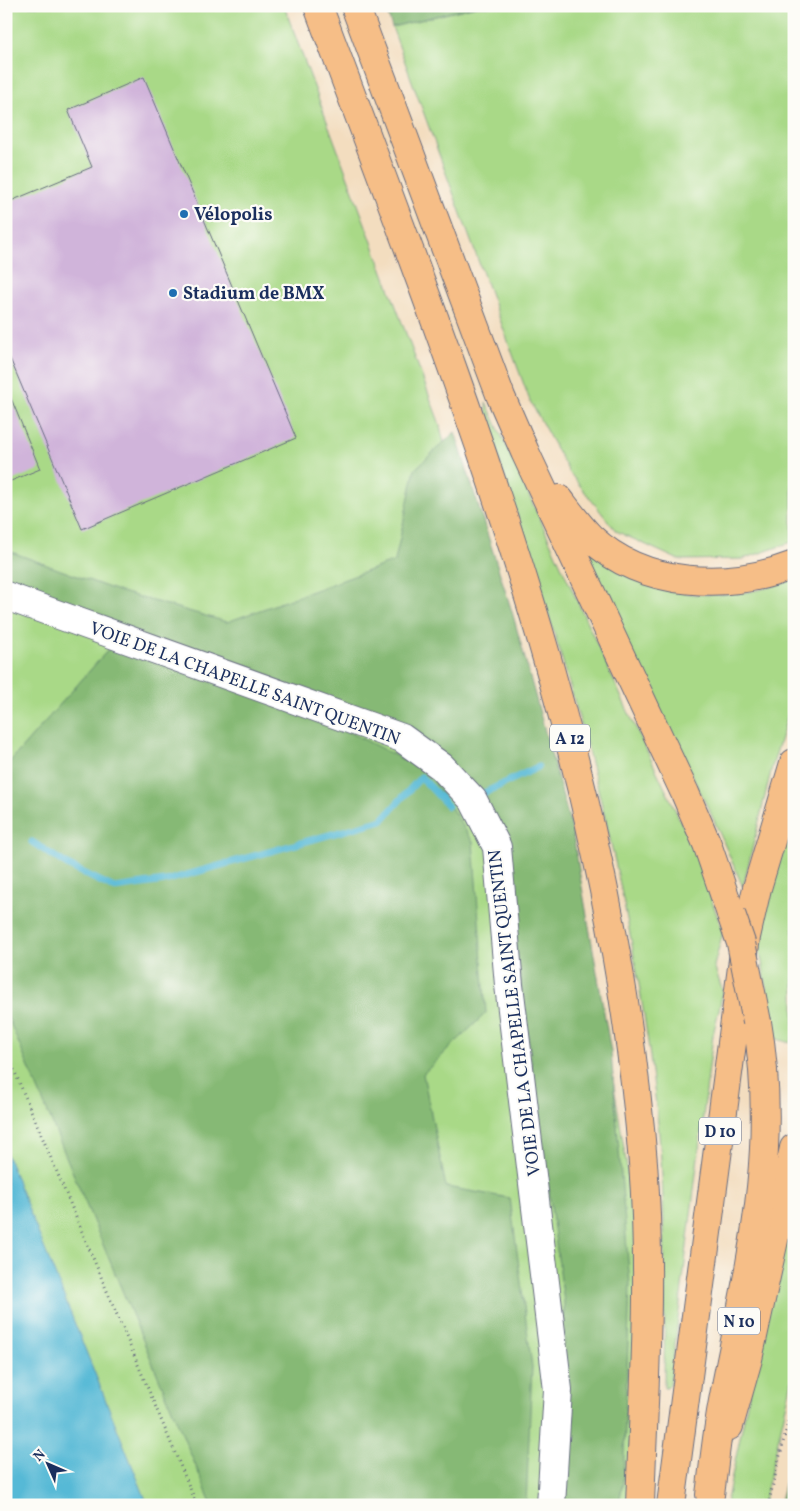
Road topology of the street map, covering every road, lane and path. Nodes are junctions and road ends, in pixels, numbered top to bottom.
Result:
1 (318, 6) edge
2 (355, 6) edge
3 (524, 452) junction
4 (794, 565) edge
5 (6, 596) edge
6 (794, 762) edge
7 (6, 1051) edge
8 (794, 1148) edge
9 (794, 1397) edge
10 (709, 1500) edge
11 (197, 1505) edge
12 (551, 1505) edge
13 (640, 1505) edge
14 (671, 1505) edge
15 (768, 1505) edge

1 - 13 main road, A 12
2 - 3 main road
3 - 4 main road
3 - 10 main road, N 10, bridge
5 - 12 street, VOIE DE LA CHAPELLE SAINT QUENTIN
6 - 14 main road, D 10
7 - 11 path
8 - 10 main road
9 - 15 path

